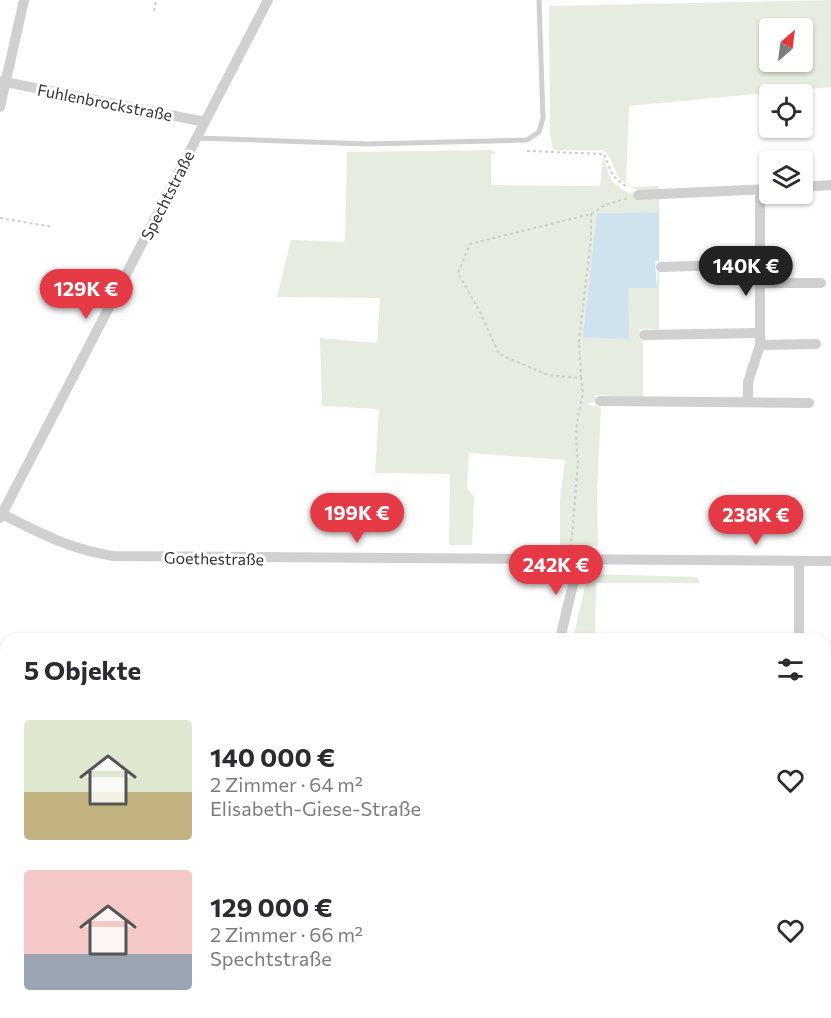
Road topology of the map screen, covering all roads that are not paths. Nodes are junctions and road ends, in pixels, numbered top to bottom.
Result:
1 (24, 0) edge
2 (268, 0) edge
3 (539, 0) edge
4 (3, 81) edge
5 (0, 107) edge
6 (205, 122) junction
7 (196, 138) junction
8 (831, 185) edge
9 (813, 186) edge
10 (759, 190) edge
11 (638, 195) road end
12 (764, 204) edge
13 (760, 264) junction
14 (661, 267) dead end
15 (761, 283) junction
16 (821, 283) dead end
17 (758, 333) junction
18 (644, 334) dead end
19 (816, 344) dead end
20 (760, 345) junction
21 (600, 401) dead end
22 (748, 402) junction
23 (809, 403) dead end
24 (1, 517) edge
25 (574, 559) junction
26 (799, 561) junction
27 (831, 561) edge
28 (561, 633) edge
29 (799, 633) edge

1 - 4 street
2 - 6 street, Spechtstraße
3 - 7 lane
4 - 5 street
4 - 6 street, Fuhlenbrockstraße
6 - 7 street, Spechtstraße
7 - 24 street, Spechtstraße
8 - 9 street
10 - 11 street
12 - 13 street
13 - 14 street
13 - 15 street
15 - 16 street
15 - 17 street
17 - 18 street
17 - 20 street
19 - 20 street
20 - 22 street
21 - 22 street
22 - 23 street
24 - 25 street, Goethestraße
25 - 26 street, Goethestraße
25 - 28 street
26 - 27 street, Goethestraße
26 - 29 street

